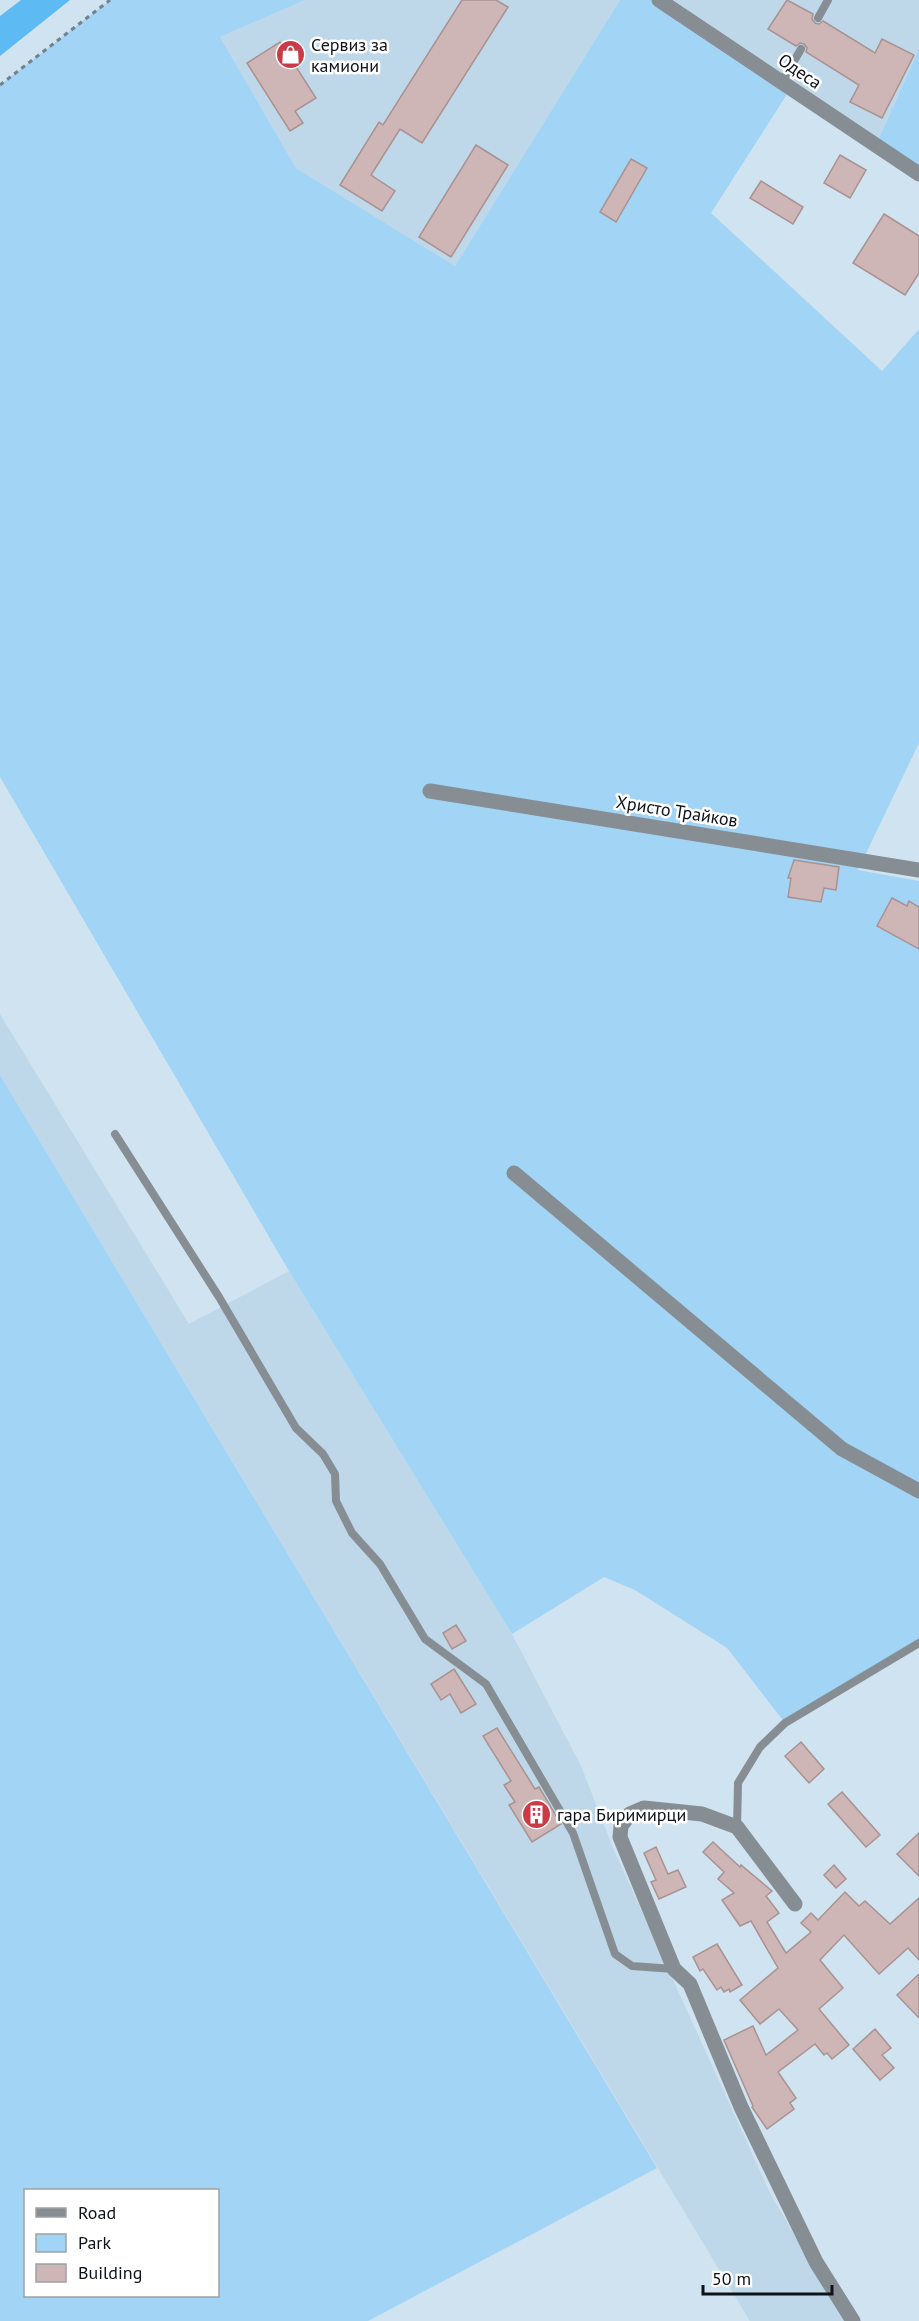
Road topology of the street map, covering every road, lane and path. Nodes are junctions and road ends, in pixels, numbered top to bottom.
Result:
1 (110, 0) edge
2 (659, 0) edge
3 (828, 0) edge
4 (818, 18) dead end
5 (801, 49) dead end
6 (782, 82) junction
7 (0, 85) edge
8 (919, 174) edge
9 (430, 791) dead end
10 (919, 870) edge
11 (115, 1134) dead end
12 (514, 1173) dead end
13 (919, 1491) edge
14 (919, 1643) edge
15 (737, 1827) junction
16 (795, 1904) dead end
17 (674, 1969) junction
18 (853, 2321) edge

1 - 7 path
2 - 6 street, Одеса
3 - 4 lane
5 - 6 lane
6 - 8 street, Одеса
9 - 10 street, Христо Трайков
11 - 17 lane
12 - 13 street
14 - 15 lane
15 - 16 street
15 - 17 street
17 - 18 street

